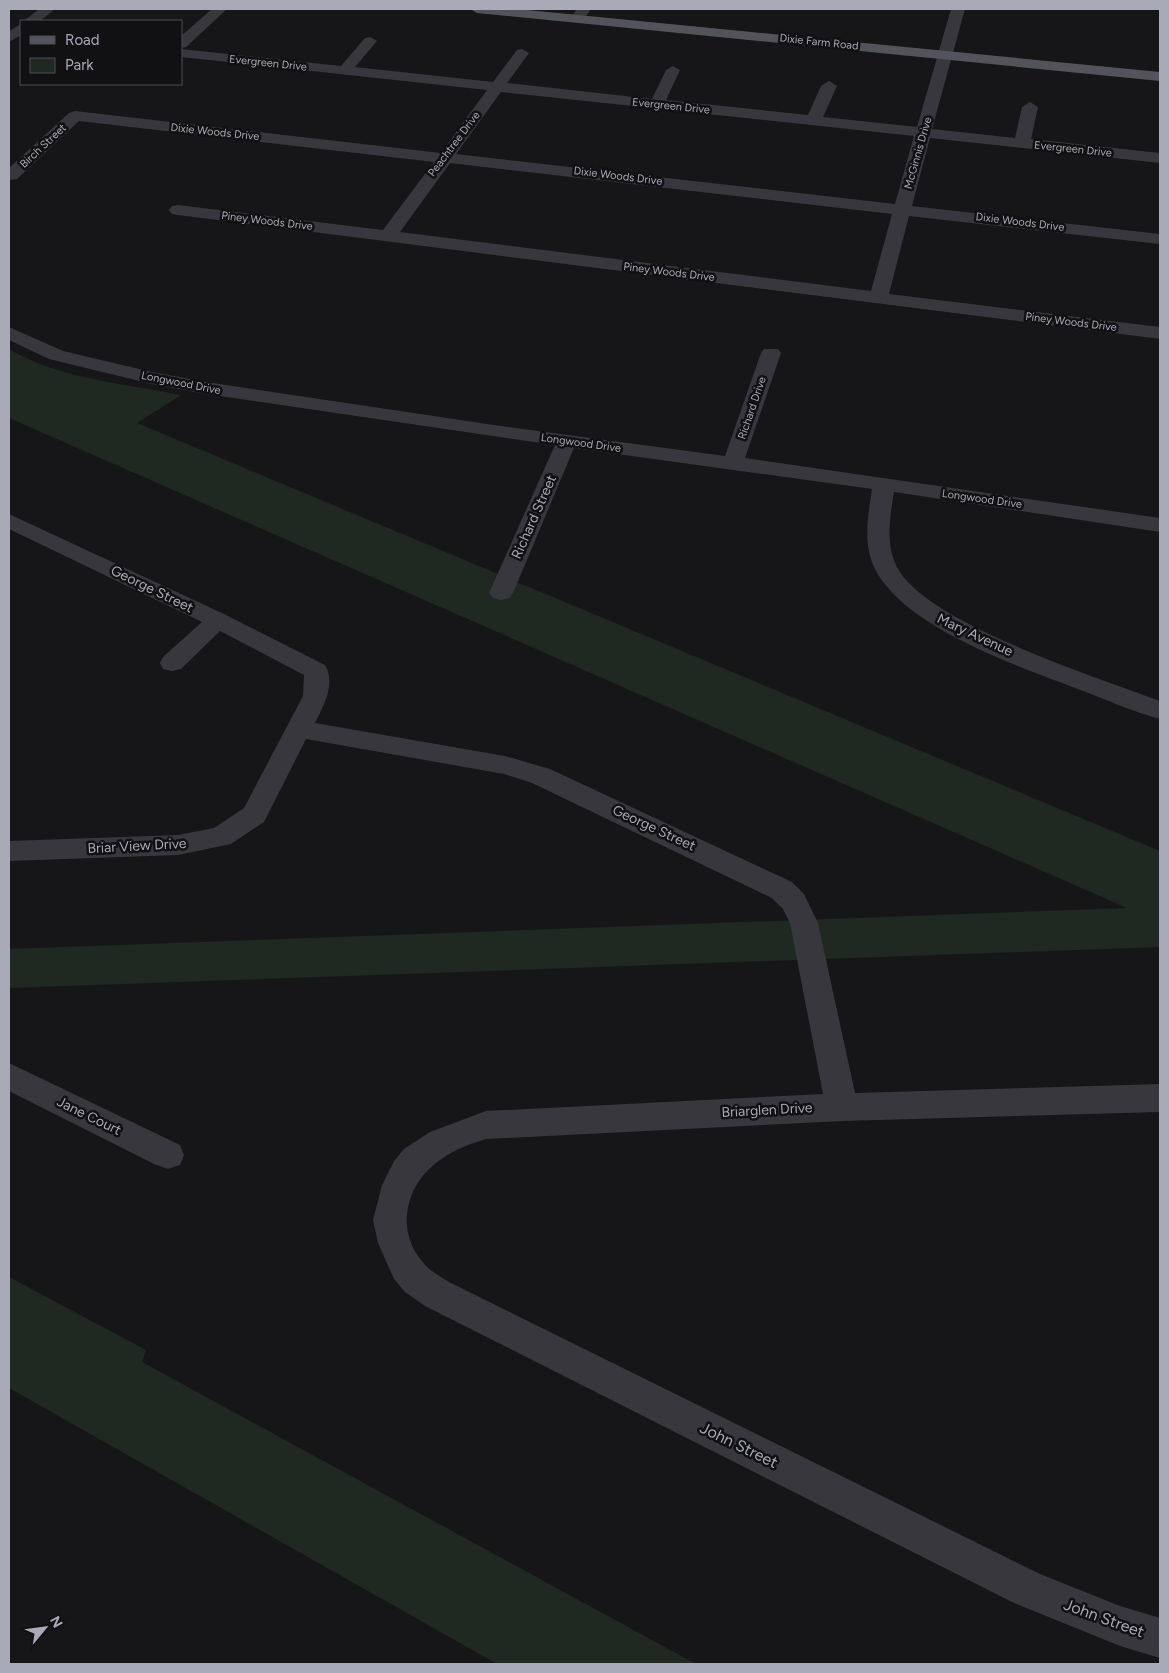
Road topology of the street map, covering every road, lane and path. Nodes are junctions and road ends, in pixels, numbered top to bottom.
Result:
1 (48, 9) edge
2 (220, 9) edge
3 (477, 9) edge
4 (597, 9) edge
5 (958, 9) edge
6 (581, 14) edge
7 (32, 20) edge
8 (370, 41) dead end
9 (182, 43) edge
10 (946, 50) junction
11 (182, 53) edge
12 (522, 53) dead end
13 (1160, 66) edge
14 (673, 70) dead end
15 (344, 71) junction
16 (1160, 77) edge
17 (829, 86) dead end
18 (497, 87) junction
19 (657, 104) junction
20 (1030, 107) dead end
21 (74, 116) joint
22 (813, 121) junction
23 (924, 133) junction
24 (1022, 144) junction
25 (444, 156) junction
26 (1160, 158) edge
27 (10, 175) edge
28 (902, 209) junction
29 (178, 210) dead end
30 (388, 236) junction
31 (1160, 239) edge
32 (879, 298) junction
33 (9, 333) edge
34 (1160, 333) edge
35 (771, 353) dead end
36 (567, 441) junction
37 (733, 463) junction
38 (884, 484) junction
39 (1160, 525) edge
40 (14, 530) edge
41 (501, 593) dead end
42 (218, 620) junction
43 (294, 660) joint
44 (172, 663) dead end
45 (1160, 710) edge
46 (300, 729) junction
47 (9, 851) edge
48 (9, 1076) edge
49 (1160, 1098) edge
50 (842, 1107) junction
51 (168, 1155) dead end
52 (396, 1186) joint
53 (1160, 1638) edge

1 - 7 street
2 - 9 street
3 - 6 main road, Dixie Farm Road
4 - 10 main road, Dixie Farm Road
5 - 10 street, McGinnis Drive
6 - 10 main road, Dixie Farm Road
8 - 15 street
10 - 13 main road, Dixie Farm Road
10 - 16 main road, Dixie Farm Road
10 - 23 street, McGinnis Drive
11 - 15 street, Evergreen Drive
12 - 18 street, Peachtree Drive
14 - 19 street
15 - 18 street, Evergreen Drive
17 - 22 street
18 - 19 street, Evergreen Drive
18 - 25 street, Peachtree Drive
19 - 22 street, Evergreen Drive
20 - 24 street
21 - 25 street, Dixie Woods Drive
21 - 27 street, Birch Street
22 - 23 street, Evergreen Drive
23 - 24 street, Evergreen Drive
23 - 28 street, McGinnis Drive
24 - 26 street, Evergreen Drive
25 - 28 street, Dixie Woods Drive
25 - 30 street, Peachtree Drive
28 - 31 street, Dixie Woods Drive
28 - 32 street, McGinnis Drive
29 - 30 street, Piney Woods Drive
30 - 32 street, Piney Woods Drive
32 - 34 street, Piney Woods Drive
33 - 36 street, Longwood Drive
35 - 37 street, Richard Drive
36 - 37 street, Longwood Drive
36 - 41 street, Richard Street
37 - 38 street, Longwood Drive
38 - 39 street, Longwood Drive
38 - 45 street, Mary Avenue
40 - 42 street, George Street
42 - 43 street, George Street
42 - 44 street
43 - 46 street, Briar View Drive
46 - 47 street, Briar View Drive
46 - 50 street, George Street
48 - 51 street, Jane Court
49 - 50 street, Briarglen Drive
50 - 52 street, Briarglen Drive
52 - 53 street, John Street

